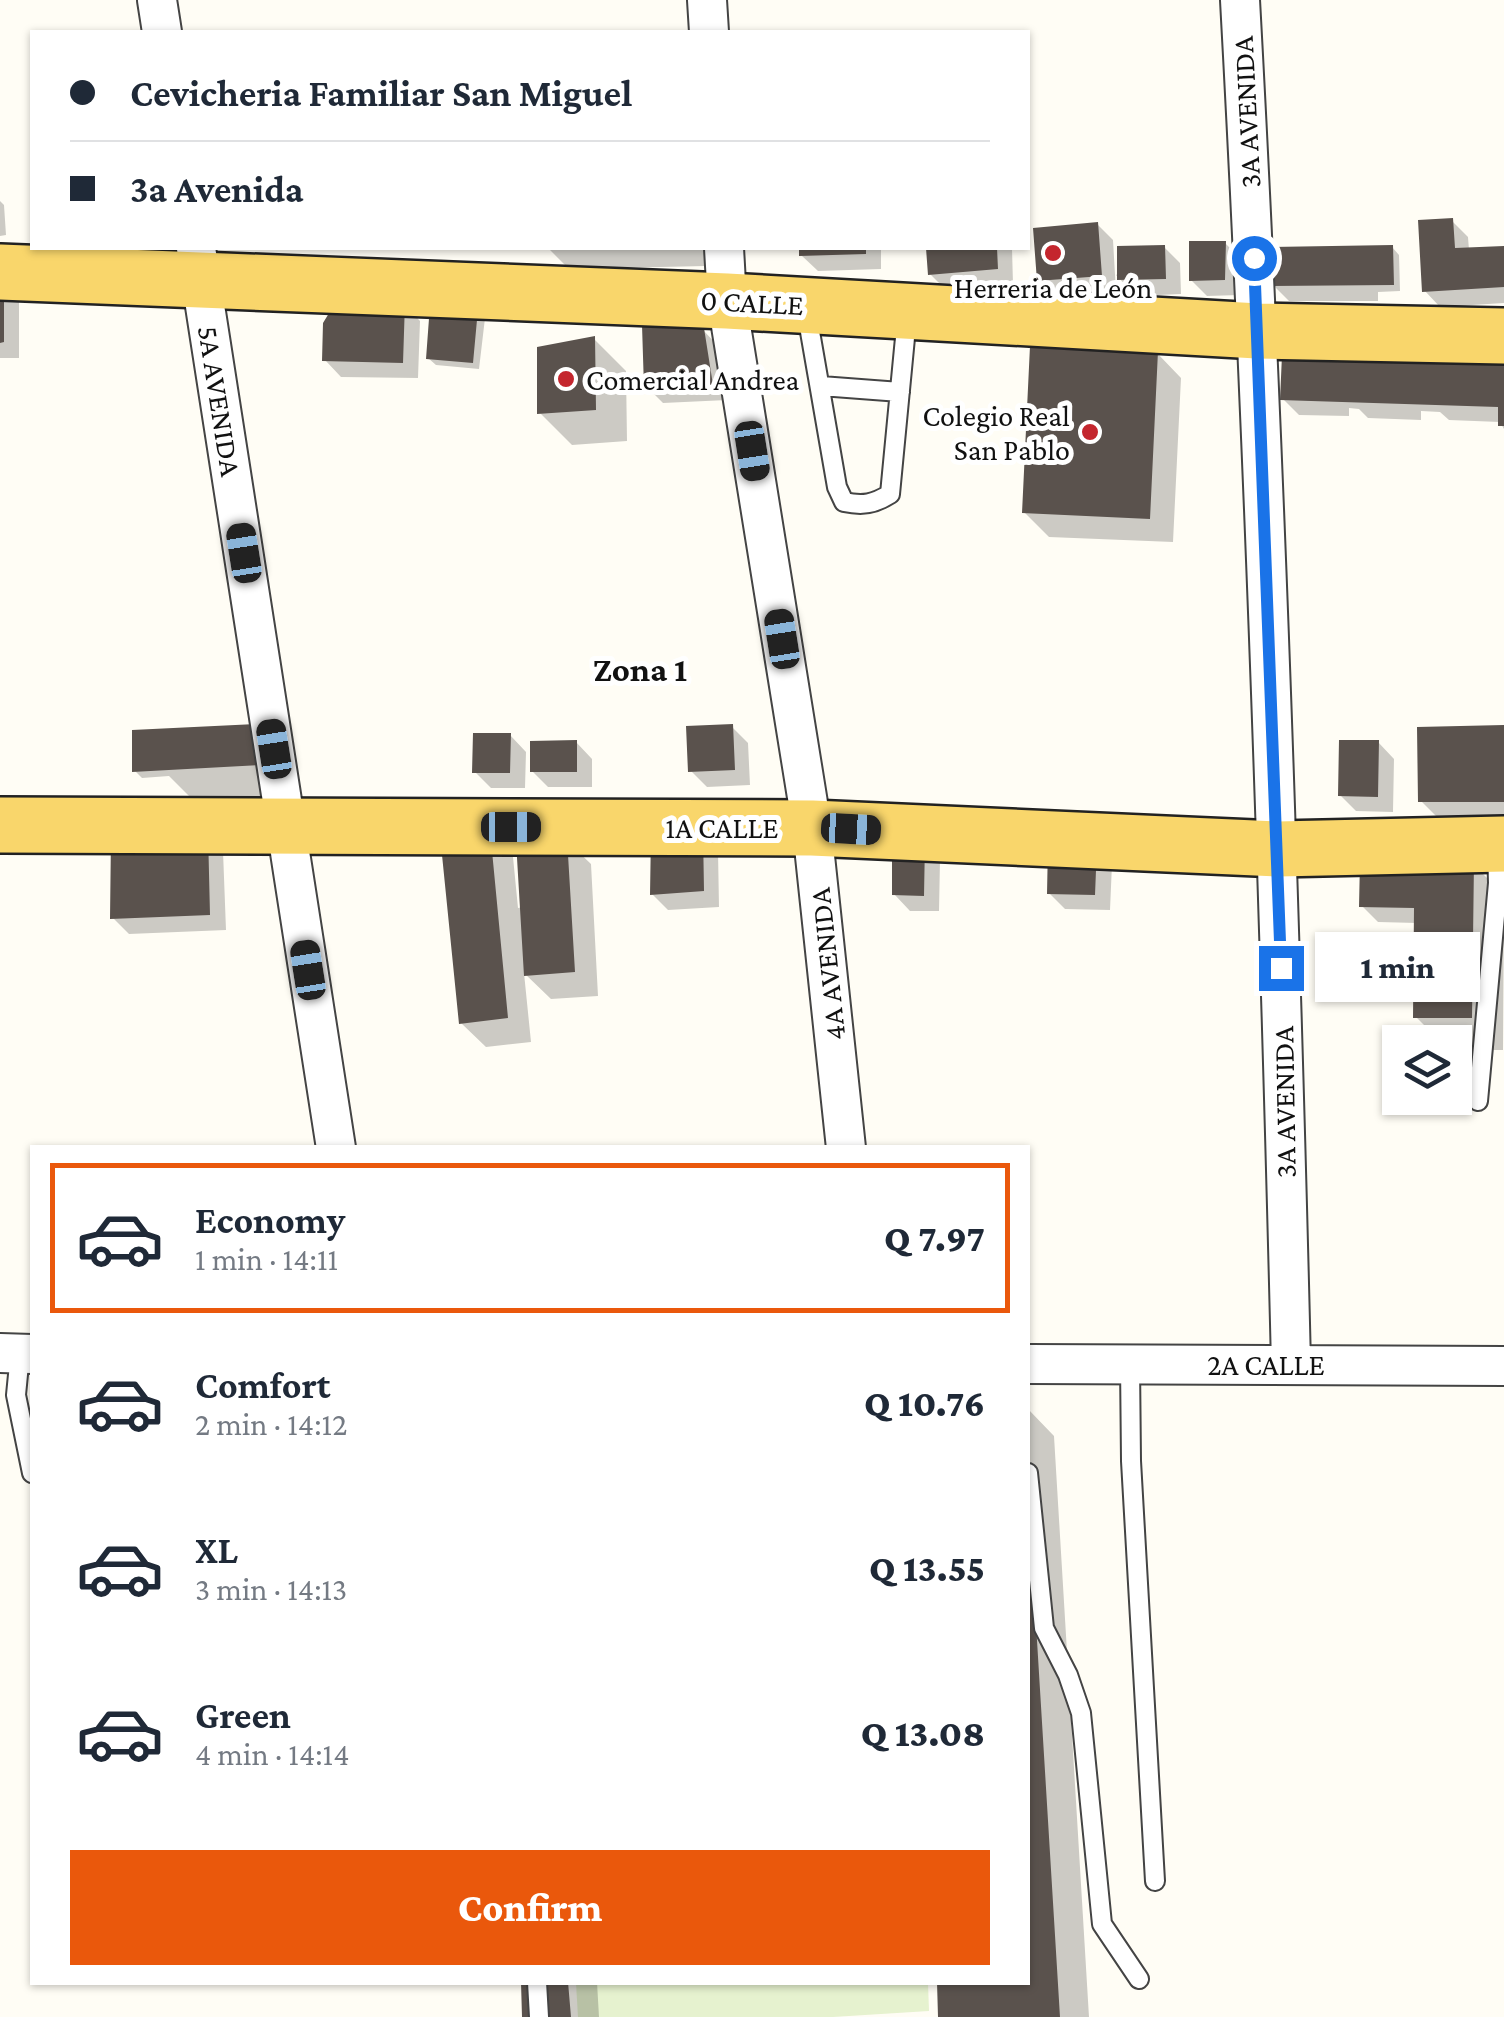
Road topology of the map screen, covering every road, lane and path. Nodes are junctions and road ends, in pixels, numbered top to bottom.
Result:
1 (157, 0) edge
2 (707, 0) edge
3 (1240, 0) edge
4 (162, 30) edge
5 (709, 30) edge
6 (724, 250) edge
7 (199, 263) edge
8 (0, 272) edge
9 (728, 301) junction
10 (810, 306) junction
11 (907, 311) junction
12 (1258, 332) junction
13 (1504, 336) edge
14 (821, 386) junction
15 (900, 392) junction
16 (0, 824) edge
17 (286, 827) junction
18 (812, 828) junction
19 (1500, 844) edge
20 (1278, 849) junction
21 (1478, 1101) dead end
22 (336, 1145) edge
23 (846, 1145) edge
24 (18, 1354) edge
25 (1030, 1364) edge
26 (1130, 1364) junction
27 (1291, 1364) junction
28 (1504, 1366) edge
29 (30, 1464) edge
30 (1030, 1493) edge
31 (1155, 1882) dead end
32 (1138, 1979) dead end
33 (537, 1985) edge
34 (539, 2017) edge

1 - 4 street
2 - 5 street
3 - 12 street, 3A AVENIDA
6 - 9 street, 4A AVENIDA
7 - 8 main road, 0 CALLE
7 - 9 main road, 0 CALLE
7 - 17 street, 5A AVENIDA
9 - 10 main road, 0 CALLE
9 - 18 street, 4A AVENIDA
10 - 11 main road, 0 CALLE
10 - 14 lane
11 - 12 main road, 0 CALLE
11 - 15 lane
12 - 13 main road, 0 CALLE
12 - 20 street, 3A AVENIDA
14 - 15 lane
14 - 15 lane
16 - 17 main road, 1A CALLE
17 - 18 main road, 1A CALLE
17 - 22 street, 5A AVENIDA
18 - 20 main road, 1A CALLE
18 - 23 street, 4A AVENIDA
19 - 20 main road, 1A CALLE
19 - 21 lane
20 - 27 street, 3A AVENIDA
24 - 29 lane
25 - 26 street, 2A CALLE
26 - 27 street, 2A CALLE
26 - 31 lane
27 - 28 street, 2A CALLE
30 - 32 lane
33 - 34 lane

